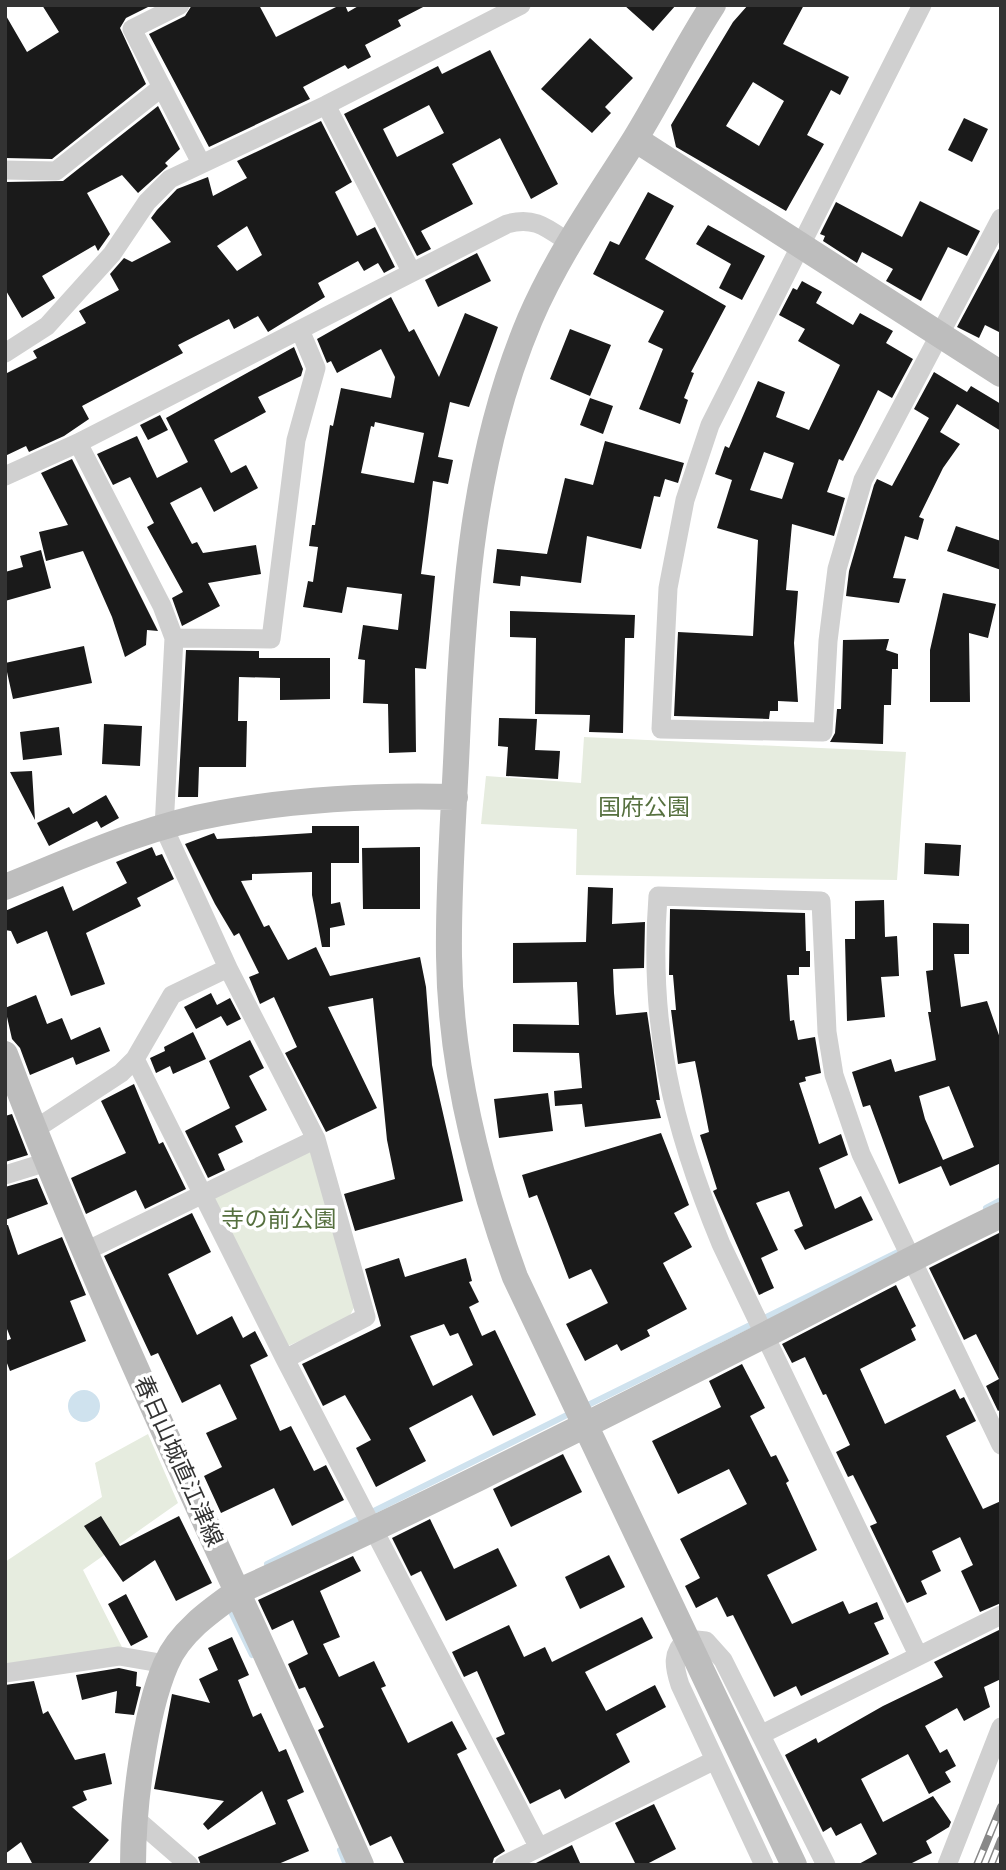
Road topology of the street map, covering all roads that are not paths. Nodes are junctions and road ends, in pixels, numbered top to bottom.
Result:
1 (180, 5) edge
2 (521, 5) edge
3 (922, 5) edge
4 (708, 7) edge
5 (162, 87) junction
6 (326, 105) junction
7 (635, 139) junction
8 (201, 163) junction
9 (5, 170) edge
10 (1001, 218) edge
11 (568, 242) junction
12 (799, 246) junction
13 (411, 271) junction
14 (300, 330) junction
15 (941, 334) junction
16 (5, 353) edge
17 (1001, 374) edge
18 (78, 443) junction
19 (5, 476) edge
20 (174, 638) junction
21 (455, 797) junction
22 (164, 828) junction
23 (5, 887) edge
24 (228, 968) junction
25 (5, 1054) edge
26 (135, 1059) junction
27 (34, 1130) junction
28 (316, 1139) junction
29 (47, 1162) junction
30 (5, 1175) edge
31 (202, 1193) junction
32 (1001, 1215) edge
33 (86, 1251) junction
34 (911, 1257) junction
35 (766, 1334) junction
36 (285, 1359) junction
37 (584, 1423) junction
38 (1001, 1445) edge
39 (376, 1529) junction
40 (237, 1592) junction
41 (1001, 1615) edge
42 (687, 1639) junction
43 (918, 1655) junction
44 (166, 1664) junction
45 (5, 1673) edge
46 (1001, 1727) edge
47 (762, 1734) junction
48 (715, 1760) junction
49 (136, 1819) junction
50 (538, 1846) junction
51 (507, 1864) edge
52 (133, 1865) edge
53 (190, 1865) edge
54 (361, 1865) edge
55 (764, 1865) edge
56 (794, 1865) edge
57 (826, 1865) edge
58 (947, 1865) edge

1 - 5 street
2 - 6 street
3 - 12 street
4 - 7 street
5 - 8 street
5 - 9 street
6 - 8 street
6 - 13 street
7 - 11 street
7 - 12 street
8 - 16 street
10 - 15 street
11 - 13 street
11 - 21 street
12 - 15 street
12 - 15 street
13 - 14 street
14 - 18 street
14 - 20 street
15 - 17 street
18 - 19 street
18 - 20 street
20 - 22 street
21 - 22 street
21 - 37 street
22 - 23 street
22 - 24 street
24 - 26 street
24 - 28 street
25 - 27 street, 春日山城直江津線
26 - 27 street
26 - 31 street
27 - 29 street, 春日山城直江津線
28 - 31 street
28 - 36 street
29 - 30 street
29 - 33 street, 春日山城直江津線
31 - 33 street
31 - 36 street
32 - 34 street
33 - 40 street, 春日山城直江津線
34 - 35 street
34 - 35 street
34 - 38 street
35 - 37 street
35 - 43 street
36 - 39 street
37 - 39 street
37 - 42 street
39 - 40 street
39 - 50 street
40 - 44 street
40 - 54 street, 春日山城直江津線
41 - 43 street
42 - 47 street
42 - 48 street
42 - 56 street
43 - 47 street
44 - 45 street
44 - 49 street
46 - 58 street
47 - 57 street
48 - 50 street
48 - 55 street
49 - 52 street
49 - 53 street
50 - 51 street

